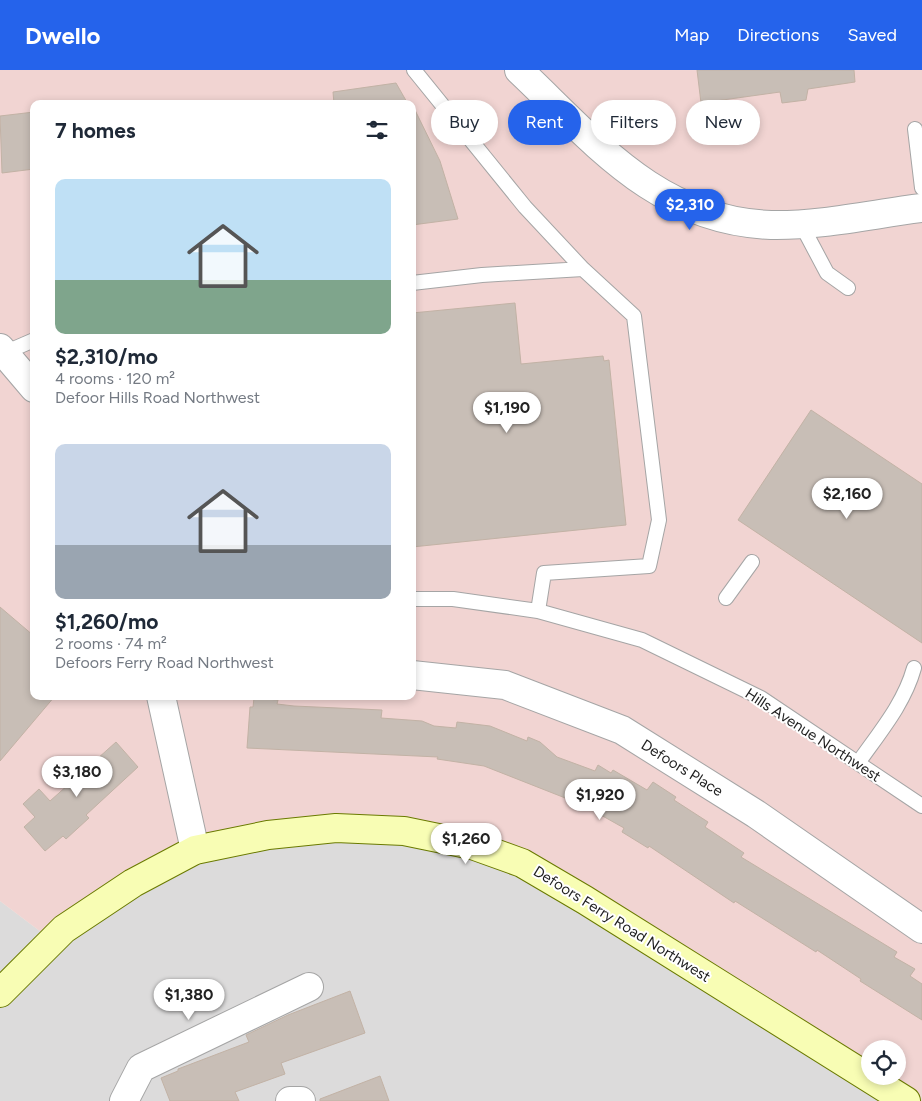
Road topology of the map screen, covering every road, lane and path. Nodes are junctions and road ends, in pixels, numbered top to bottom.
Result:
1 (414, 70) edge
2 (519, 70) edge
3 (915, 129) dead end
4 (922, 188) edge
5 (922, 208) edge
6 (801, 224) junction
7 (583, 268) junction
8 (416, 283) edge
9 (848, 288) dead end
10 (30, 341) edge
11 (2, 350) edge
12 (30, 383) edge
13 (752, 562) dead end
14 (726, 598) dead end
15 (416, 599) edge
16 (538, 611) junction
17 (914, 668) dead end
18 (416, 675) edge
19 (162, 700) edge
20 (858, 763) junction
21 (922, 806) edge
22 (195, 850) junction
23 (922, 929) edge
24 (309, 987) dead end
25 (0, 993) edge
26 (124, 1101) edge
27 (290, 1101) edge
28 (301, 1101) edge
29 (906, 1101) edge

1 - 7 lane
2 - 6 street
3 - 4 lane
5 - 6 street
6 - 9 lane
7 - 8 lane
7 - 16 lane
10 - 11 lane
11 - 12 street
13 - 14 lane
15 - 16 lane, Hills Avenue Northwest
16 - 20 lane, Hills Avenue Northwest
17 - 20 lane
18 - 23 street, Defoors Place
19 - 22 street
20 - 21 lane, Hills Avenue Northwest
22 - 25 street, Defoors Ferry Road Northwest
22 - 29 street, Defoors Ferry Road Northwest
24 - 26 street
27 - 28 street

